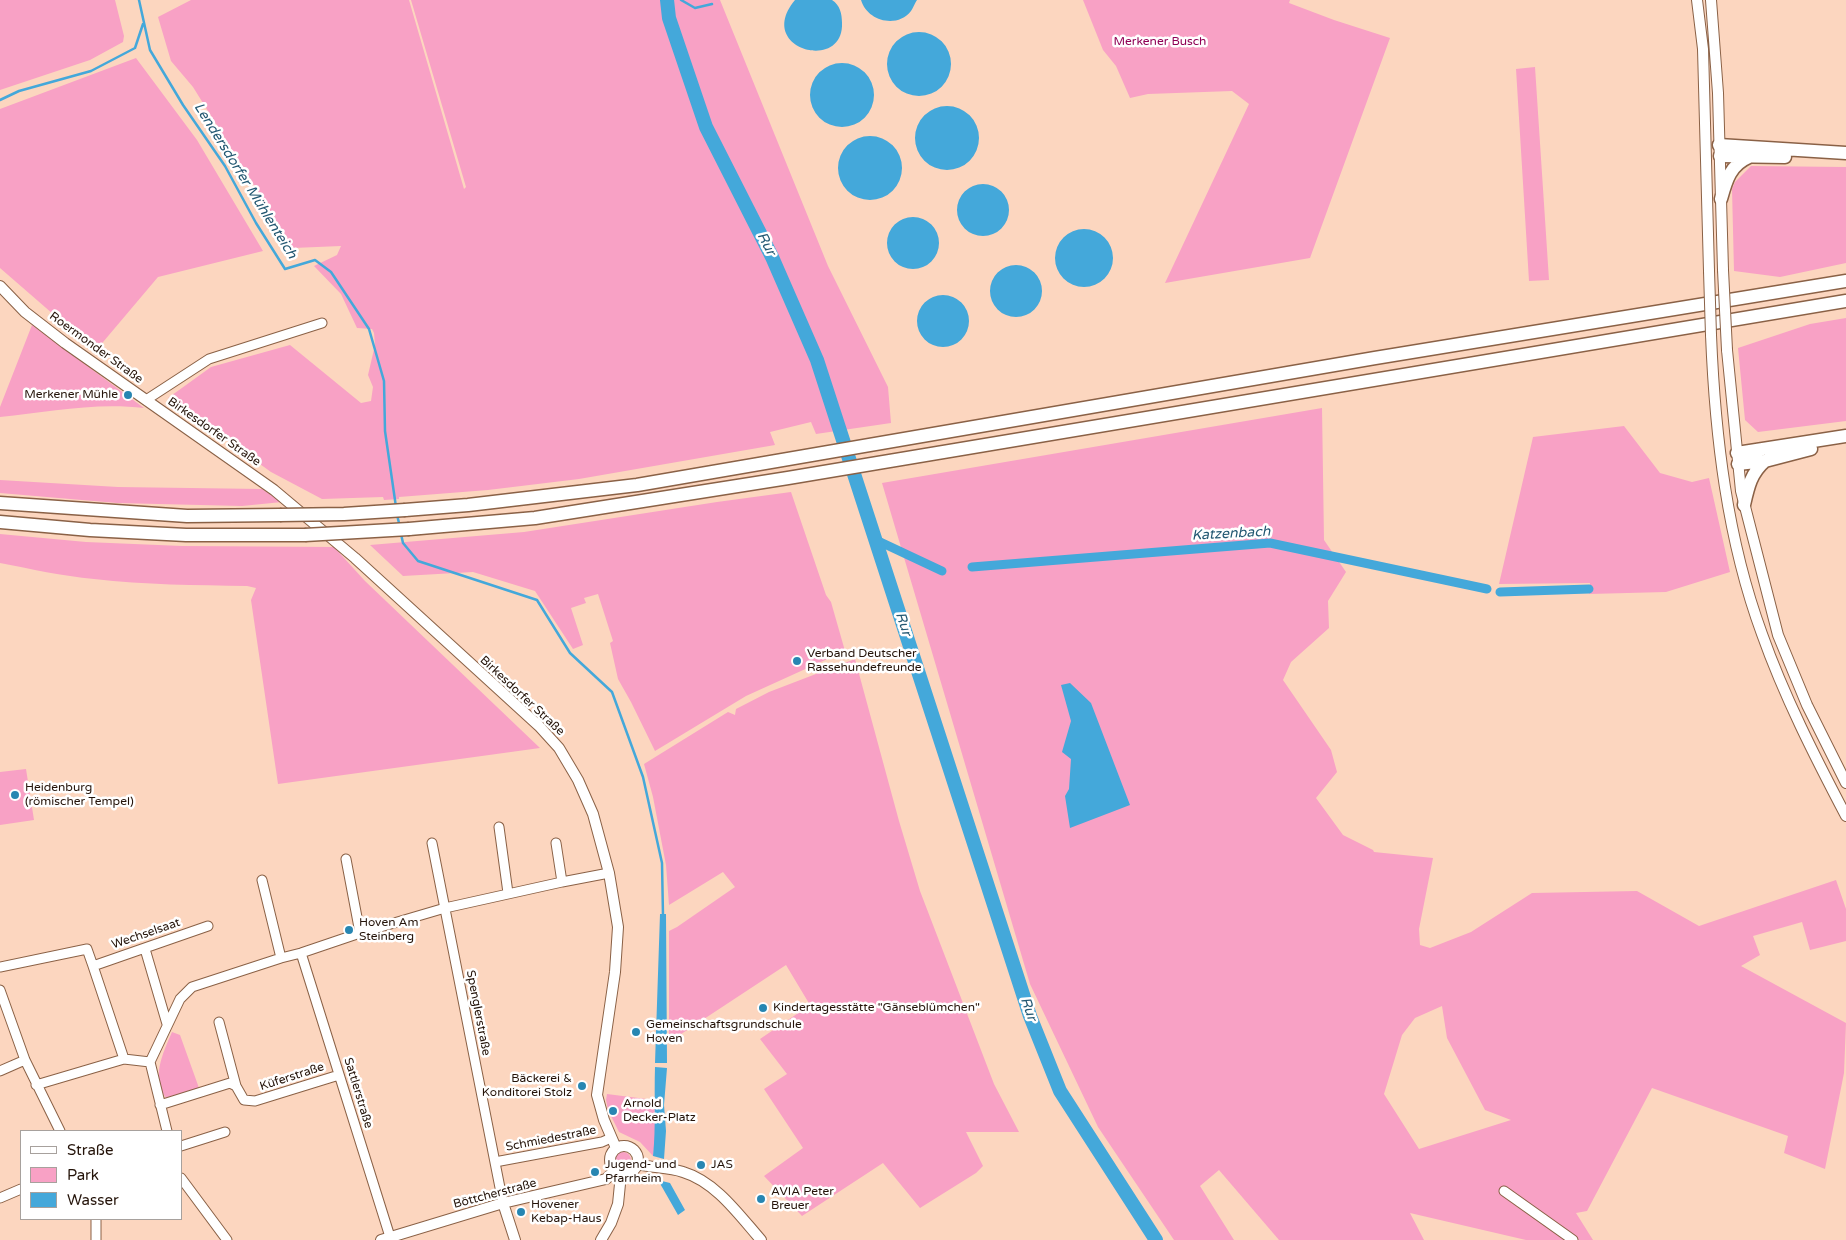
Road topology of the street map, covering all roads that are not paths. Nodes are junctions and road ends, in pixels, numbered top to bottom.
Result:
1 (1697, 0) edge
2 (1712, 2) edge
3 (1719, 151) junction
4 (1706, 153) junction
5 (1846, 153) edge
6 (1749, 157) junction
7 (1846, 159) edge
8 (1721, 199) junction
9 (1846, 281) edge
10 (0, 286) edge
11 (1846, 301) edge
12 (322, 323) dead end
13 (146, 400) junction
14 (1846, 436) edge
15 (1846, 443) edge
16 (1721, 454) junction
17 (1738, 458) junction
18 (1765, 461) junction
19 (1722, 466) junction
20 (0, 503) edge
21 (1744, 505) junction
22 (0, 522) edge
23 (1846, 783) edge
24 (1846, 816) edge
25 (499, 827) dead end
26 (556, 843) dead end
27 (432, 844) dead end
28 (346, 859) dead end
29 (609, 873) junction
30 (262, 880) dead end
31 (562, 882) junction
32 (508, 893) junction
33 (444, 908) junction
34 (208, 926) dead end
35 (360, 933) junction
36 (145, 949) junction
37 (301, 953) junction
38 (281, 958) junction
39 (0, 966) edge
40 (93, 966) junction
41 (0, 990) edge
42 (219, 1022) dead end
43 (167, 1024) junction
44 (124, 1059) junction
45 (25, 1060) junction
46 (150, 1062) junction
47 (0, 1071) edge
48 (339, 1075) junction
49 (36, 1085) junction
50 (236, 1086) junction
51 (160, 1105) junction
52 (59, 1130) edge
53 (167, 1130) edge
54 (225, 1132) dead end
55 (610, 1138) junction
56 (182, 1146) edge
57 (616, 1148) junction
58 (495, 1162) junction
59 (637, 1164) junction
60 (618, 1172) junction
61 (182, 1179) edge
62 (20, 1189) edge
63 (1504, 1191) dead end
64 (0, 1198) edge
65 (503, 1204) junction
66 (96, 1220) edge
67 (387, 1239) edge
68 (96, 1240) edge
69 (227, 1240) edge
70 (515, 1240) edge
71 (600, 1240) edge
72 (761, 1240) edge
73 (1573, 1240) edge

1 - 4 main road
2 - 3 main road
3 - 4 main road
3 - 5 highway
3 - 6 highway
3 - 8 main road
4 - 16 main road, bridge
6 - 7 highway
6 - 8 highway
8 - 17 main road, bridge
9 - 20 highway, bridge
10 - 13 main road, Roermonder Straße
11 - 22 highway, bridge
12 - 13 street, Roermonder Straße
13 - 29 main road, Birkesdorfer Straße
14 - 17 highway
15 - 18 highway
16 - 17 main road
16 - 19 main road
17 - 18 highway
17 - 19 main road
17 - 21 main road
18 - 21 highway
19 - 24 main road
21 - 23 main road
25 - 32 street
26 - 31 street
27 - 33 street, Spenglerstraße
28 - 35 street
29 - 31 street
29 - 55 main road, Birkesdorfer Straße
30 - 38 street
31 - 32 street
32 - 33 street
33 - 35 street
33 - 58 street, Spenglerstraße
34 - 36 street, Wechselsaat
35 - 37 street
36 - 40 street, Wechselsaat
36 - 43 street
37 - 38 street
37 - 48 street, Sattlerstraße
38 - 43 street
39 - 40 street
40 - 44 street
41 - 45 street
42 - 50 street
43 - 46 street
44 - 46 street
44 - 49 street
45 - 47 street
45 - 49 street
46 - 51 street
48 - 50 street, Küferstraße
48 - 67 street, Sattlerstraße
49 - 52 street
50 - 51 street
51 - 53 street
54 - 56 street
55 - 57 main road, Birkesdorfer Straße
55 - 58 street, Schmiedestraße
57 - 59 main road
57 - 60 main road
58 - 65 street, Spenglerstraße
59 - 60 main road
59 - 72 main road
60 - 65 main road, Böttcherstraße
60 - 71 main road
61 - 69 street
62 - 64 street
63 - 73 street
65 - 67 main road, Böttcherstraße
65 - 70 main road, Spenglerstraße
66 - 68 street

